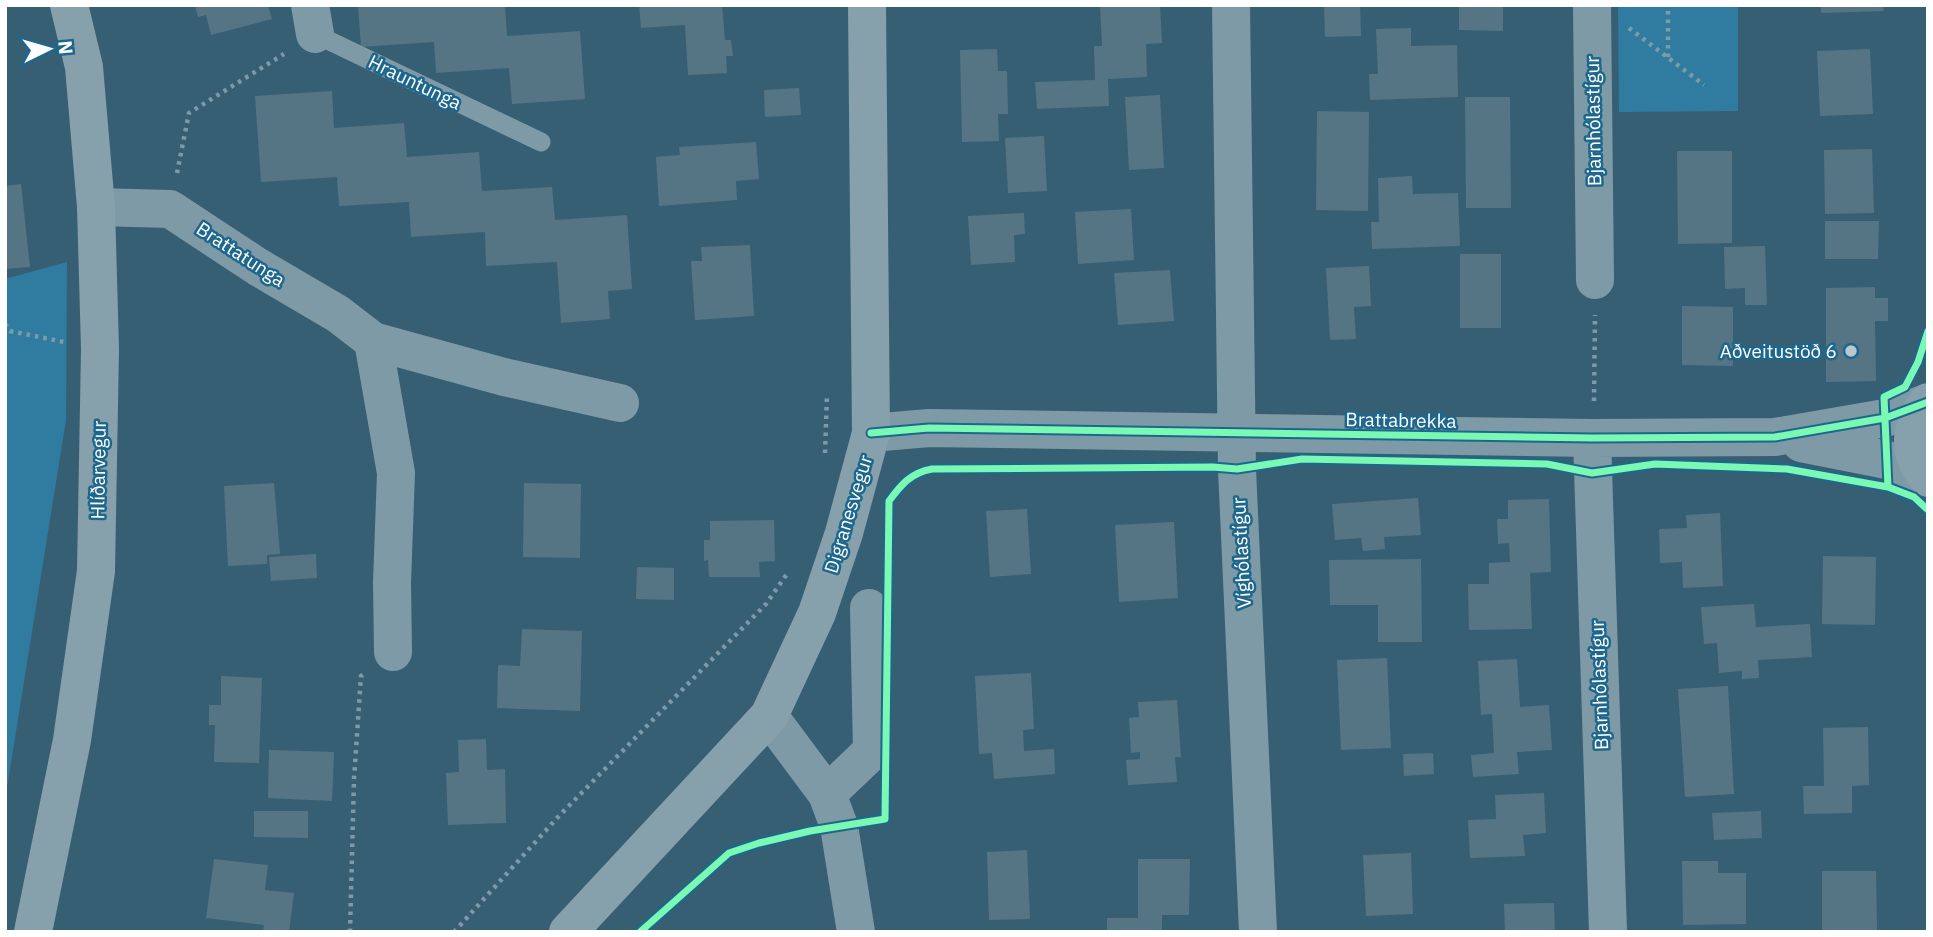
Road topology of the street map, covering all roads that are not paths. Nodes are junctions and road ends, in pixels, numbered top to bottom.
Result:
1 (69, 5) edge
2 (867, 5) edge
3 (1231, 5) edge
4 (1605, 13) edge
5 (313, 20) edge
6 (541, 142) dead end
7 (96, 207) junction
8 (1595, 279) road end
9 (373, 341) junction
10 (1927, 402) edge
11 (620, 403) dead end
12 (872, 433) junction
13 (1236, 434) junction
14 (1775, 437) junction
15 (1592, 438) junction
16 (1927, 477) edge
17 (869, 608) dead end
18 (393, 652) road end
19 (769, 716) junction
20 (827, 794) junction
21 (33, 932) edge
22 (568, 932) edge
23 (856, 932) edge
24 (1258, 932) edge
25 (1608, 932) edge

1 - 7 street, Hlíðarvegur
2 - 12 street, Digranesvegur
3 - 13 street, Víghólastígur
4 - 8 street, Bjarnhólastígur
5 - 6 lane, Hrauntunga
7 - 9 street, Brattatunga
7 - 21 street, Hlíðarvegur
9 - 11 street, Brattatunga
9 - 18 street
10 - 14 street, Brattabrekka
10 - 16 street
12 - 13 street, Brattabrekka
12 - 19 street, Digranesvegur
13 - 15 street, Brattabrekka
13 - 24 street, Víghólastígur
14 - 15 street, Brattabrekka
14 - 16 street, Brattabrekka
15 - 25 street, Bjarnhólastígur
17 - 20 street
19 - 20 street
19 - 22 street, Digranesvegur
20 - 23 street

